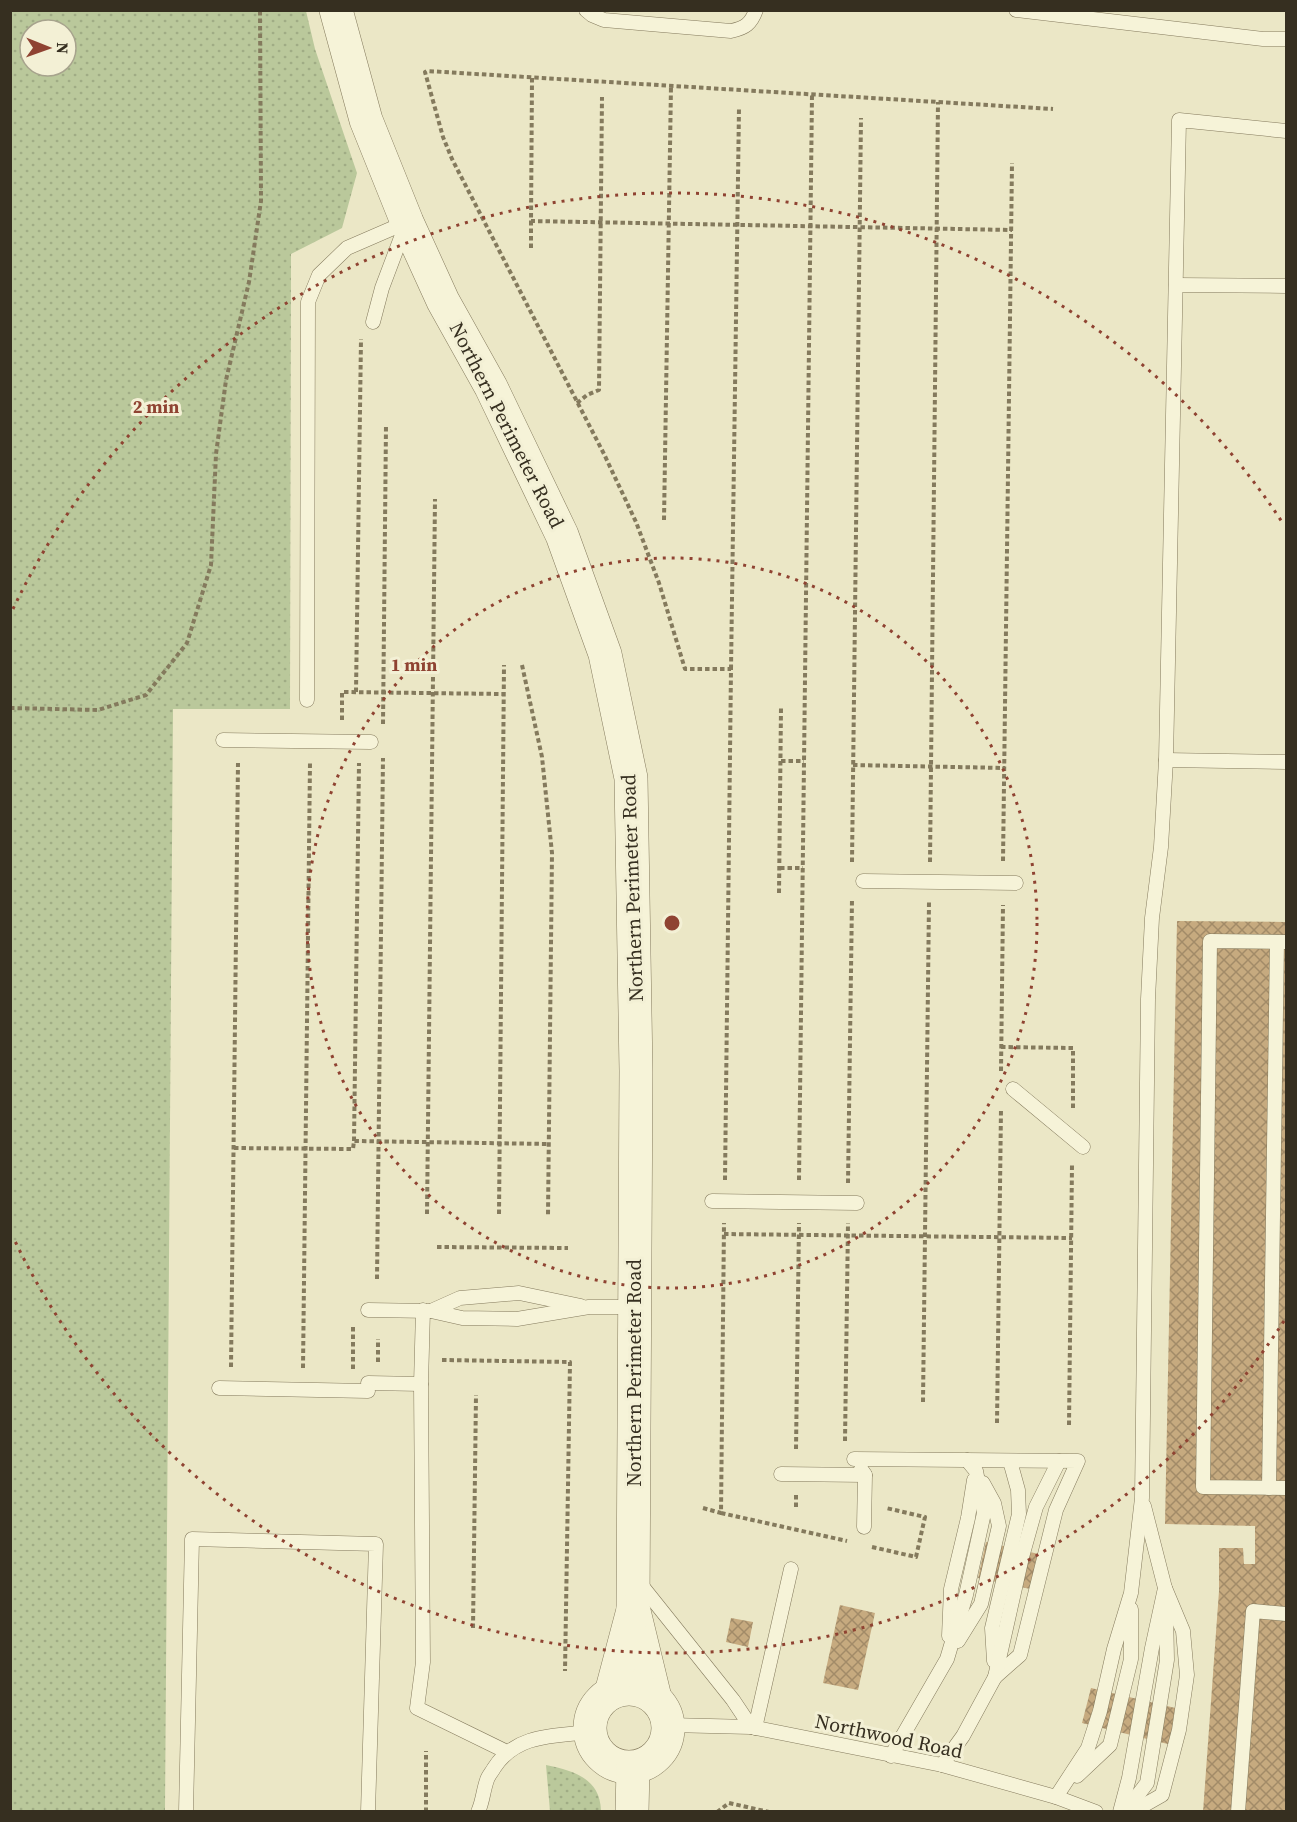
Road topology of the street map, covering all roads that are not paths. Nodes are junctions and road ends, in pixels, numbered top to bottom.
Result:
1 (336, 10) edge
2 (586, 10) edge
3 (756, 10) edge
4 (1016, 10) edge
5 (1287, 39) edge
6 (1287, 131) edge
7 (407, 222) junction
8 (1176, 285) junction
9 (1287, 286) edge
10 (372, 322) dead end
11 (307, 699) dead end
12 (223, 740) dead end
13 (371, 742) dead end
14 (1166, 760) junction
15 (1287, 762) edge
16 (862, 881) dead end
17 (1010, 883) road end
18 (1282, 942) edge
19 (1007, 1086) road end
20 (1078, 1142) road end
21 (718, 1201) road end
22 (853, 1203) road end
23 (589, 1307) junction
24 (635, 1307) junction
25 (368, 1310) dead end
26 (427, 1310) junction
27 (420, 1384) junction
28 (219, 1388) dead end
29 (1010, 1461) junction
30 (1059, 1461) junction
31 (972, 1466) junction
32 (781, 1474) dead end
33 (865, 1475) junction
34 (1269, 1488) junction
35 (1287, 1488) edge
36 (1142, 1498) junction
37 (864, 1527) dead end
38 (790, 1569) dead end
39 (634, 1574) junction
40 (1165, 1588) junction
41 (1131, 1593) junction
42 (633, 1607) junction
43 (1287, 1614) edge
44 (995, 1677) junction
45 (611, 1693) junction
46 (662, 1711) junction
47 (753, 1728) junction
48 (590, 1732) junction
49 (507, 1752) junction
50 (891, 1756) junction
51 (942, 1765) junction
52 (633, 1768) junction
53 (1056, 1797) junction
54 (482, 1809) edge
55 (186, 1812) edge
56 (368, 1812) edge
57 (632, 1812) edge
58 (1096, 1812) edge
59 (1123, 1812) edge
60 (1132, 1812) edge
61 (1238, 1812) edge

1 - 7 street, Northern Perimeter Road
2 - 3 lane
4 - 5 lane
6 - 8 lane
7 - 10 lane
7 - 11 lane
7 - 24 street, Northern Perimeter Road
8 - 9 lane
8 - 14 lane
12 - 13 lane
14 - 15 lane
14 - 36 lane
16 - 17 lane
18 - 34 lane
18 - 34 lane
19 - 20 lane
21 - 22 lane
23 - 24 lane
23 - 26 lane
23 - 26 lane
24 - 39 street, Northern Perimeter Road
25 - 26 lane
26 - 27 lane
27 - 28 lane
27 - 49 lane
29 - 30 lane
29 - 31 lane
29 - 44 lane
30 - 44 lane
30 - 44 lane
31 - 33 lane
31 - 50 lane
32 - 33 lane
33 - 37 lane
34 - 35 lane
36 - 40 lane
36 - 41 lane
38 - 47 lane
39 - 42 street, Northern Perimeter Road
39 - 47 lane
40 - 59 lane
40 - 59 lane
40 - 60 lane
41 - 53 lane
41 - 53 lane
42 - 45 street, Northern Perimeter Road
42 - 46 street, Northern Perimeter Road
43 - 61 lane
44 - 51 lane
45 - 46 street
45 - 48 street
46 - 47 lane, Northwood Road
46 - 52 street
47 - 50 lane, Northwood Road
48 - 49 lane
48 - 52 street
49 - 54 lane
50 - 51 lane, Northwood Road
51 - 53 lane, Northwood Road
52 - 57 street
53 - 58 lane, Northwood Road
55 - 56 lane

